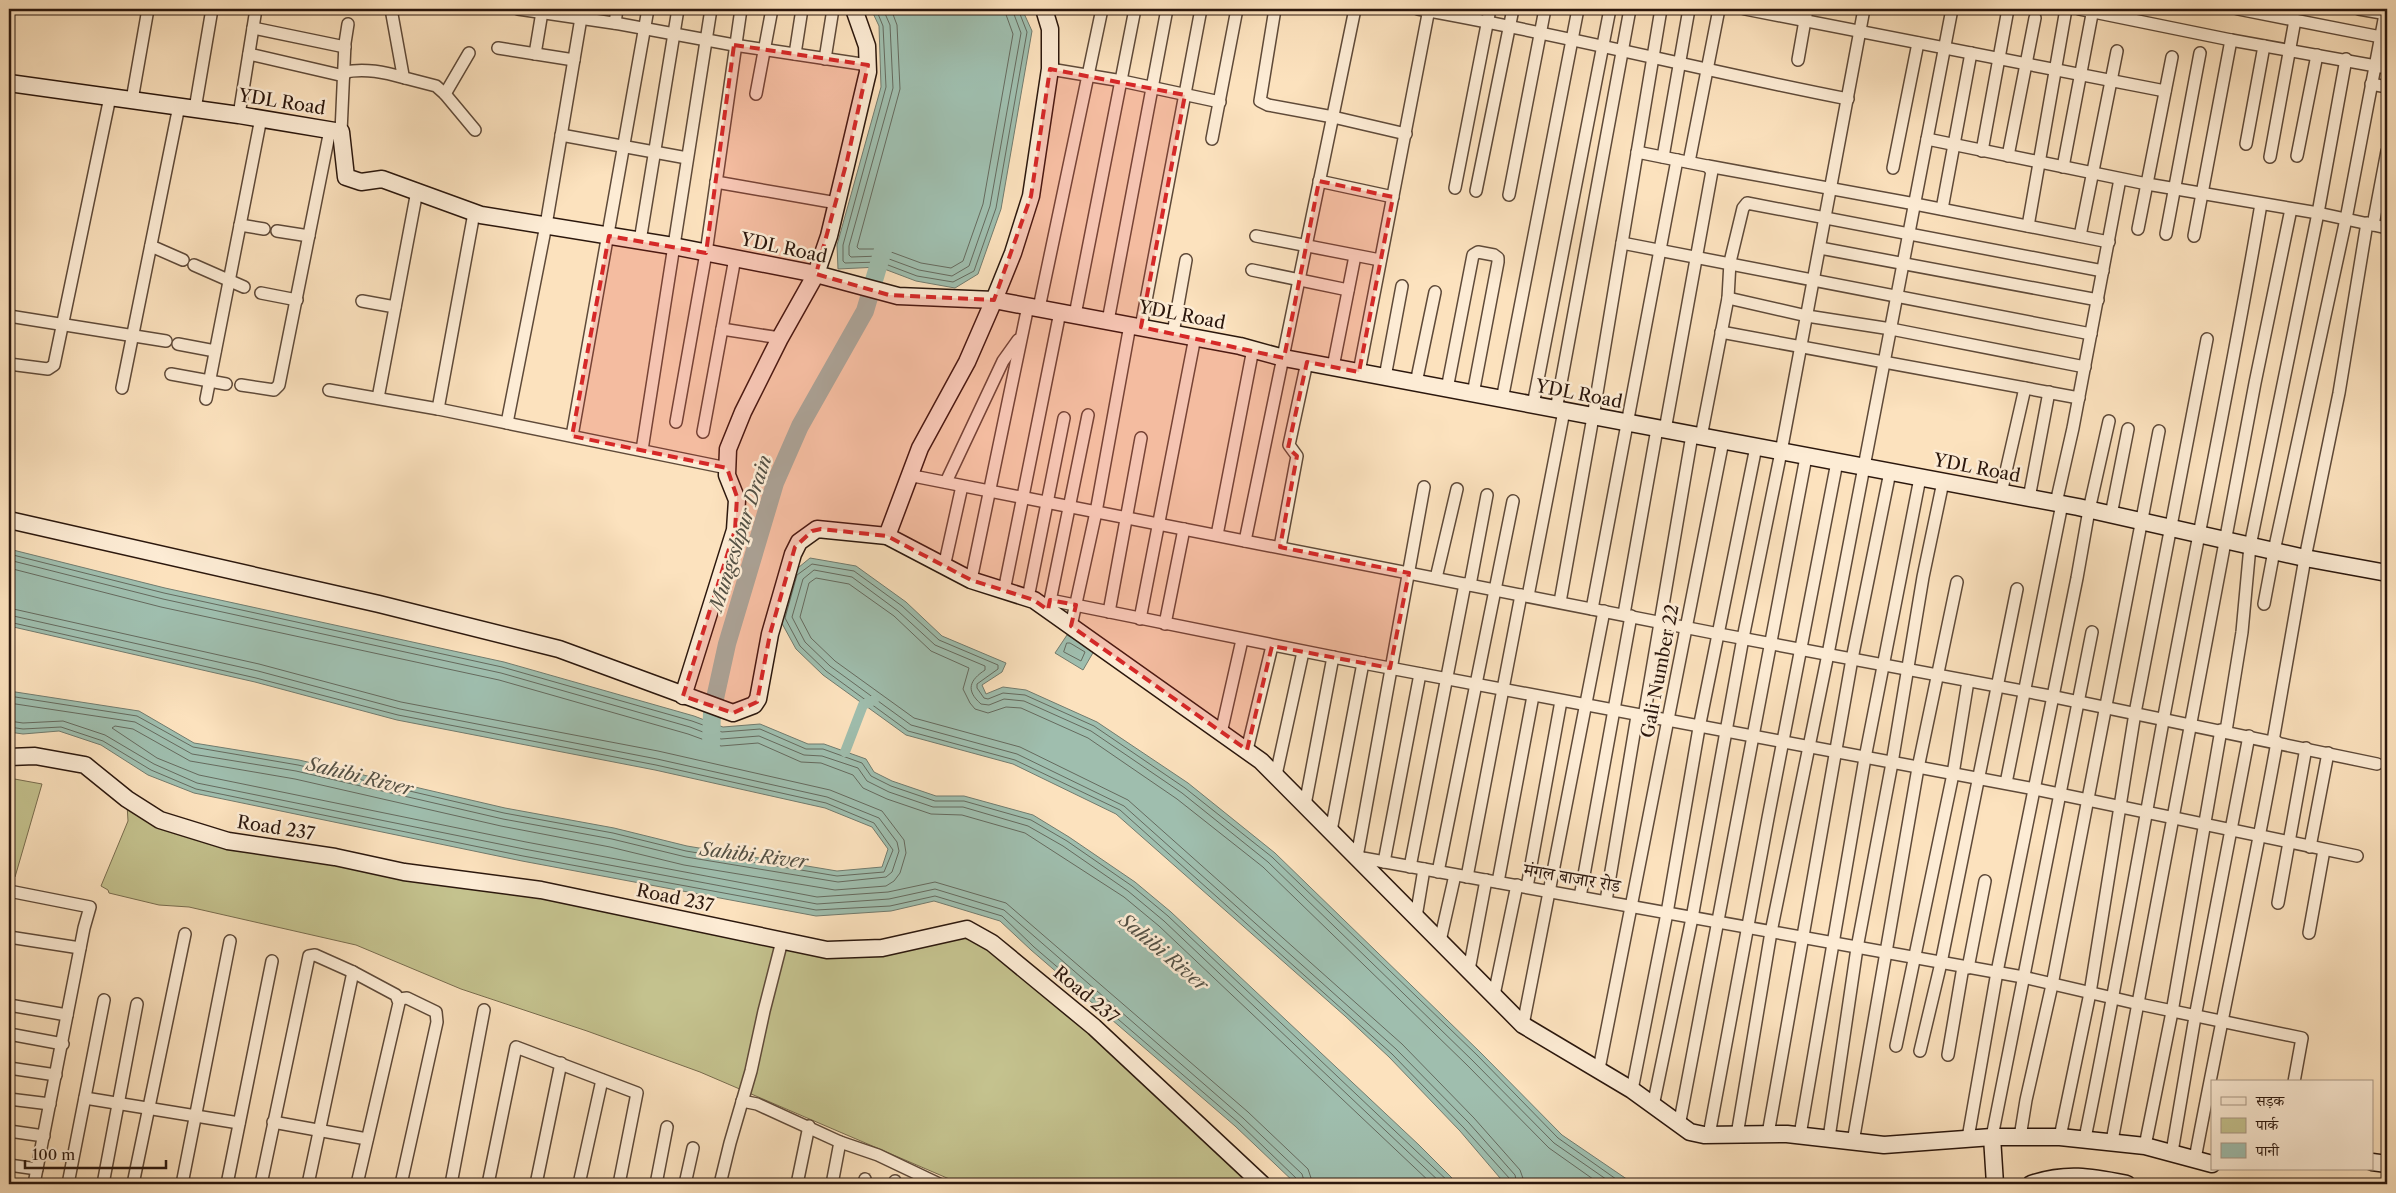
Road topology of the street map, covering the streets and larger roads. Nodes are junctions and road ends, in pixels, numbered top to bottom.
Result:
1 (148, 9) edge
2 (212, 9) edge
3 (256, 9) edge
4 (391, 9) edge
5 (518, 9) edge
6 (617, 9) edge
7 (648, 9) edge
8 (678, 9) edge
9 (711, 9) edge
10 (741, 9) edge
11 (772, 9) edge
12 (802, 9) edge
13 (833, 9) edge
14 (854, 9) edge
15 (1044, 9) edge
16 (1102, 9) edge
17 (1136, 9) edge
18 (1167, 9) edge
19 (1201, 9) edge
20 (1237, 9) edge
21 (1275, 9) edge
22 (1355, 9) edge
23 (1425, 9) edge
24 (1490, 9) edge
25 (1513, 9) edge
26 (1544, 9) edge
27 (1578, 9) edge
28 (1610, 9) edge
29 (1630, 9) edge
30 (1661, 9) edge
31 (1689, 9) edge
32 (1719, 9) edge
33 (1747, 9) edge
34 (1807, 9) edge
35 (1864, 9) edge
36 (1952, 9) edge
37 (2008, 9) edge
38 (2066, 9) edge
39 (2079, 9) edge
40 (2238, 9) edge
41 (2359, 9) edge
42 (2093, 10) edge
43 (536, 11) edge
44 (563, 12) edge
45 (1776, 12) edge
46 (2386, 12) edge
47 (595, 15) edge
48 (581, 18) junction
49 (2035, 18) dead end
50 (2295, 20) junction
51 (1488, 21) junction
52 (1804, 21) junction
53 (615, 23) junction
54 (348, 24) dead end
55 (1509, 26) junction
56 (253, 28) junction
57 (645, 29) junction
58 (1540, 32) junction
59 (1859, 32) junction
60 (673, 34) junction
61 (2384, 38) edge
62 (1572, 39) junction
63 (706, 40) junction
64 (2231, 40) junction
65 (1918, 42) junction
66 (734, 45) junction
67 (2264, 46) junction
68 (345, 47) junction
69 (1602, 47) junction
70 (498, 48) dead end
71 (1944, 48) junction
72 (764, 49) junction
73 (2290, 50) junction
74 (2117, 51) dead end
75 (1623, 52) junction
76 (468, 53) dead end
77 (1971, 53) junction
78 (2200, 53) dead end
79 (249, 54) junction
80 (535, 54) junction
81 (795, 54) junction
82 (2317, 55) junction
83 (2172, 57) dead end
84 (825, 58) junction
85 (1652, 58) junction
86 (1999, 58) junction
87 (2346, 59) junction
88 (574, 60) junction
89 (1798, 60) dead end
90 (1680, 63) junction
91 (2026, 64) junction
92 (868, 65) junction
93 (2375, 65) junction
94 (1707, 68) junction
95 (2387, 68) edge
96 (2055, 69) junction
97 (1050, 70) junction
98 (344, 74) junction
99 (2080, 74) junction
100 (1088, 76) junction
101 (405, 78) junction
102 (2110, 80) junction
103 (9, 82) edge
104 (1122, 82) junction
105 (2371, 84) junction
106 (2387, 87) edge
107 (1152, 88) junction
108 (2165, 91) junction
109 (445, 94) junction
110 (756, 94) dead end
111 (1185, 95) junction
112 (110, 97) junction
113 (1848, 99) junction
114 (132, 100) junction
115 (1220, 102) junction
116 (187, 108) junction
117 (239, 115) junction
118 (1333, 116) junction
119 (261, 118) junction
120 (475, 130) dead end
121 (336, 131) junction
122 (1406, 134) junction
123 (561, 135) junction
124 (1212, 138) dead end
125 (1927, 140) junction
126 (2246, 144) dead end
127 (1954, 145) junction
128 (625, 147) junction
129 (1982, 151) junction
130 (2387, 151) edge
131 (654, 152) junction
132 (1637, 152) junction
133 (2008, 156) junction
134 (2297, 156) dead end
135 (1663, 157) junction
136 (2270, 157) dead end
137 (687, 158) junction
138 (1683, 161) junction
139 (2038, 162) junction
140 (1708, 166) junction
141 (2063, 167) junction
142 (1893, 168) dead end
143 (2093, 173) junction
144 (2120, 179) junction
145 (1319, 181) junction
146 (716, 182) junction
147 (2147, 184) junction
148 (1456, 188) dead end
149 (1831, 188) junction
150 (2174, 189) junction
151 (417, 191) junction
152 (1476, 191) dead end
153 (2202, 194) junction
154 (1509, 195) dead end
155 (1393, 197) junction
156 (837, 203) junction
157 (1915, 204) junction
158 (2261, 204) junction
159 (1942, 209) junction
160 (2290, 209) junction
161 (474, 212) junction
162 (2318, 214) junction
163 (1825, 218) junction
164 (2346, 219) junction
165 (2370, 224) junction
166 (240, 225) junction
167 (546, 225) junction
168 (2028, 226) junction
169 (2387, 228) edge
170 (264, 229) dead end
171 (2138, 229) dead end
172 (277, 231) dead end
173 (2166, 234) dead end
174 (1909, 235) junction
175 (309, 236) junction
176 (609, 236) junction
177 (1256, 236) dead end
178 (2080, 236) junction
179 (2194, 236) dead end
180 (640, 241) junction
181 (2108, 242) junction
182 (1622, 243) junction
183 (151, 246) junction
184 (673, 246) junction
185 (1306, 246) junction
186 (1820, 248) junction
187 (1660, 250) junction
188 (706, 253) junction
189 (1355, 256) junction
190 (1696, 257) junction
191 (735, 258) junction
192 (183, 260) dead end
193 (1186, 260) dead end
194 (1380, 260) junction
195 (1730, 262) junction
196 (1904, 264) junction
197 (194, 265) dead end
198 (1252, 270) dead end
199 (2103, 271) junction
200 (816, 274) junction
201 (229, 280) junction
202 (1299, 280) junction
203 (1813, 282) junction
204 (1402, 286) dead end
205 (244, 287) dead end
206 (1348, 290) junction
207 (1435, 292) dead end
208 (261, 294) dead end
209 (1897, 297) junction
210 (1728, 298) junction
211 (297, 300) junction
212 (994, 300) junction
213 (2098, 300) junction
214 (362, 301) dead end
215 (395, 307) junction
216 (1034, 307) junction
217 (1067, 313) junction
218 (9, 316) edge
219 (1807, 316) junction
220 (1108, 321) junction
221 (62, 323) junction
222 (1136, 326) junction
223 (722, 329) junction
224 (1891, 329) junction
225 (1721, 332) junction
226 (1173, 333) junction
227 (2091, 334) junction
228 (133, 336) junction
229 (1021, 336) junction
230 (1195, 337) junction
231 (780, 338) junction
232 (2207, 339) dead end
233 (166, 341) dead end
234 (178, 344) dead end
235 (1801, 345) junction
236 (1253, 349) junction
237 (216, 351) junction
238 (1284, 358) junction
239 (1307, 362) junction
240 (1884, 362) junction
241 (9, 364) edge
242 (2085, 367) junction
243 (1333, 368) junction
244 (1358, 372) junction
245 (171, 374) dead end
246 (1385, 377) junction
247 (210, 380) junction
248 (1416, 383) junction
249 (226, 384) dead end
250 (241, 385) dead end
251 (122, 388) dead end
252 (2025, 388) junction
253 (1447, 389) junction
254 (329, 390) dead end
255 (2049, 392) junction
256 (1473, 394) junction
257 (378, 398) junction
258 (2079, 398) junction
259 (206, 399) dead end
260 (1502, 400) junction
261 (1533, 405) junction
262 (438, 409) junction
263 (1560, 410) junction
264 (1088, 415) dead end
265 (1594, 417) junction
266 (1064, 418) dead end
267 (2109, 421) dead end
268 (676, 422) dead end
269 (507, 423) junction
270 (1627, 423) junction
271 (2128, 429) dead end
272 (1661, 430) junction
273 (2159, 431) dead end
274 (704, 432) dead end
275 (572, 436) junction
276 (1696, 436) junction
277 (1142, 438) dead end
278 (1724, 441) junction
279 (1756, 447) junction
280 (642, 450) junction
281 (1781, 452) junction
282 (1806, 457) junction
283 (1837, 462) junction
284 (1862, 467) junction
285 (727, 468) junction
286 (1890, 472) junction
287 (908, 474) junction
288 (1920, 478) junction
289 (946, 482) junction
290 (1943, 482) junction
291 (962, 486) junction
292 (1424, 487) dead end
293 (1457, 489) dead end
294 (989, 490) junction
295 (2001, 493) junction
296 (1487, 495) dead end
297 (1022, 497) junction
298 (2028, 498) junction
299 (1513, 501) dead end
300 (1047, 502) junction
301 (2059, 504) junction
302 (1070, 506) junction
303 (2089, 510) junction
304 (1096, 512) junction
305 (2111, 515) junction
306 (1128, 518) junction
307 (9, 520) edge
308 (2140, 521) junction
309 (1158, 524) junction
310 (2170, 528) junction
311 (1184, 529) junction
312 (2199, 534) junction
313 (1218, 535) junction
314 (887, 536) junction
315 (1245, 540) junction
316 (2227, 541) junction
317 (2250, 546) junction
318 (1280, 547) junction
319 (2274, 551) junction
320 (2305, 558) junction
321 (944, 567) junction
322 (1409, 573) junction
323 (2387, 573) edge
324 (1436, 578) junction
325 (971, 580) junction
326 (1957, 582) dead end
327 (1467, 584) junction
328 (2017, 589) dead end
329 (1495, 590) junction
330 (1004, 591) junction
331 (1525, 595) junction
332 (1028, 598) junction
333 (1560, 602) junction
334 (2264, 604) dead end
335 (1049, 605) junction
336 (1076, 605) junction
337 (1592, 609) junction
338 (1604, 611) junction
339 (1109, 612) junction
340 (1627, 615) junction
341 (1140, 619) junction
342 (1662, 622) junction
343 (1165, 624) junction
344 (1071, 626) junction
345 (1686, 627) junction
346 (2092, 632) dead end
347 (1719, 634) junction
348 (1743, 638) junction
349 (1242, 640) junction
350 (1769, 643) junction
351 (1272, 646) junction
352 (1800, 649) junction
353 (1303, 652) junction
354 (1828, 654) junction
355 (1333, 658) junction
356 (1852, 659) junction
357 (1363, 663) junction
358 (1884, 665) junction
359 (1390, 668) junction
360 (1908, 669) junction
361 (1420, 674) junction
362 (1937, 675) junction
363 (1446, 679) junction
364 (1968, 681) junction
365 (1476, 685) junction
366 (1998, 686) junction
367 (1504, 690) junction
368 (2023, 691) junction
369 (683, 696) junction
370 (1533, 696) junction
371 (2054, 697) junction
372 (1560, 701) junction
373 (2080, 702) junction
374 (1585, 706) junction
375 (2106, 707) junction
376 (1613, 711) junction
377 (2135, 713) junction
378 (1641, 716) junction
379 (2164, 719) junction
380 (1668, 722) junction
381 (2190, 724) junction
382 (1699, 728) junction
383 (2223, 731) junction
384 (1726, 732) junction
385 (1222, 733) junction
386 (2249, 736) junction
387 (1751, 737) junction
388 (2275, 742) junction
389 (1782, 743) junction
390 (1807, 748) junction
391 (2306, 748) junction
392 (1247, 750) junction
393 (1835, 752) junction
394 (2328, 753) junction
395 (9, 757) edge
396 (1865, 758) junction
397 (1892, 763) junction
398 (2377, 764) dead end
399 (1918, 768) junction
400 (1953, 774) junction
401 (1276, 775) junction
402 (1980, 779) junction
403 (2006, 783) junction
404 (2035, 789) junction
405 (2061, 794) junction
406 (2088, 800) junction
407 (1305, 805) junction
408 (2121, 806) junction
409 (2148, 812) junction
410 (2174, 817) junction
411 (2204, 823) junction
412 (2230, 829) junction
413 (1331, 832) junction
414 (2260, 836) junction
415 (2289, 842) junction
416 (2310, 847) junction
417 (2324, 850) junction
418 (2357, 856) dead end
419 (1357, 857) junction
420 (1384, 862) junction
421 (1410, 867) junction
422 (1424, 869) junction
423 (1438, 872) junction
424 (1455, 875) junction
425 (1467, 877) junction
426 (1486, 880) junction
427 (1985, 881) dead end
428 (1498, 882) junction
429 (1522, 886) junction
430 (9, 891) edge
431 (1551, 891) junction
432 (1580, 896) junction
433 (1606, 902) junction
434 (2278, 902) dead end
435 (1632, 907) junction
436 (1667, 913) junction
437 (1416, 917) junction
438 (1692, 918) junction
439 (1718, 922) junction
440 (1748, 928) junction
441 (1771, 932) junction
442 (2309, 933) dead end
443 (185, 934) dead end
444 (9, 937) edge
445 (1802, 938) junction
446 (230, 941) dead end
447 (782, 941) junction
448 (1440, 941) junction
449 (1832, 943) junction
450 (80, 948) junction
451 (1857, 948) junction
452 (1885, 953) junction
453 (1916, 959) junction
454 (272, 960) dead end
455 (1942, 963) junction
456 (1966, 967) junction
457 (1469, 970) junction
458 (353, 972) junction
459 (1997, 972) junction
460 (2023, 977) junction
461 (2052, 985) junction
462 (2090, 993) junction
463 (1494, 996) junction
464 (2114, 999) junction
465 (104, 1000) dead end
466 (399, 1000) junction
467 (138, 1004) dead end
468 (2139, 1004) junction
469 (9, 1005) edge
470 (484, 1010) dead end
471 (2172, 1012) junction
472 (67, 1015) junction
473 (2195, 1016) junction
474 (2221, 1021) junction
475 (1524, 1025) junction
476 (9, 1034) edge
477 (63, 1044) junction
478 (1896, 1046) dead end
479 (1920, 1051) dead end
480 (1948, 1055) dead end
481 (561, 1063) junction
482 (9, 1068) edge
483 (1599, 1069) junction
484 (56, 1075) junction
485 (602, 1080) junction
486 (2294, 1080) edge
487 (1632, 1090) junction
488 (9, 1098) edge
489 (85, 1098) junction
490 (742, 1101) junction
491 (50, 1104) junction
492 (118, 1104) junction
493 (1653, 1106) junction
494 (149, 1108) junction
495 (195, 1115) junction
496 (273, 1122) junction
497 (239, 1123) junction
498 (809, 1126) junction
499 (1678, 1126) junction
500 (667, 1127) dead end
501 (9, 1131) edge
502 (319, 1132) junction
503 (1768, 1134) junction
504 (1710, 1135) junction
505 (1737, 1135) junction
506 (1800, 1135) junction
507 (44, 1136) junction
508 (1992, 1137) junction
509 (2020, 1137) junction
510 (2060, 1137) junction
511 (1829, 1138) junction
512 (1968, 1138) junction
513 (2085, 1138) junction
514 (368, 1139) junction
515 (2112, 1141) junction
516 (840, 1142) junction
517 (1853, 1142) junction
518 (2146, 1146) junction
519 (693, 1148) dead end
520 (2172, 1152) junction
521 (2195, 1159) junction
522 (2374, 1162) edge
523 (2211, 1164) edge
524 (2387, 1164) edge
525 (9, 1165) edge
526 (37, 1170) junction
527 (34, 1184) edge
528 (68, 1184) edge
529 (103, 1184) edge
530 (133, 1184) edge
531 (182, 1184) edge
532 (227, 1184) edge
533 (261, 1184) edge
534 (308, 1184) edge
535 (357, 1184) edge
536 (401, 1184) edge
537 (451, 1184) edge
538 (488, 1184) edge
539 (536, 1184) edge
540 (580, 1184) edge
541 (619, 1184) edge
542 (656, 1184) edge
543 (685, 1184) edge
544 (720, 1184) edge
545 (797, 1184) edge
546 (832, 1184) edge
547 (939, 1184) edge
548 (1262, 1184) edge
549 (1995, 1184) edge
550 (2031, 1184) edge
551 (2127, 1184) edge

1 - 114 street
2 - 116 street
3 - 56 street
4 - 101 street
5 - 43 street
6 - 53 street
7 - 57 street
8 - 60 street
9 - 63 street
10 - 66 street
11 - 72 street
12 - 81 street
13 - 84 street
14 - 92 street
15 - 97 street
16 - 100 street
17 - 104 street
18 - 107 street
19 - 111 street
20 - 115 street
21 - 118 street
22 - 118 street
23 - 51 street
23 - 122 street
24 - 51 street
25 - 55 street
26 - 58 street
27 - 62 street
28 - 69 street
29 - 75 street
30 - 85 street
31 - 90 street
32 - 94 street
33 - 45 street
34 - 52 street
35 - 59 street
36 - 71 street
37 - 86 street
38 - 96 street
39 - 42 street
40 - 50 street
41 - 46 street
42 - 64 street
42 - 99 street
43 - 44 street
43 - 80 street
44 - 48 street
45 - 52 street
46 - 61 street
47 - 48 street
47 - 53 street
48 - 88 street
49 - 91 street
50 - 61 street
50 - 73 street
51 - 55 street
51 - 148 street
52 - 59 street
52 - 89 street
53 - 57 street
54 - 68 street
55 - 58 street
55 - 152 street
56 - 68 street
56 - 79 street
57 - 60 street
57 - 128 street
58 - 62 street
58 - 154 street
59 - 65 street
59 - 113 street
60 - 63 street
60 - 131 street
61 - 93 street
62 - 69 street
62 - 260 street
63 - 66 street
63 - 137 street
64 - 67 street
64 - 153 street
65 - 71 street
65 - 142 street
66 - 72 street
66 - 146 street
67 - 73 street
67 - 126 street
68 - 98 street
69 - 75 street
69 - 261 street
70 - 80 street
71 - 77 street
71 - 125 street
72 - 81 street
72 - 110 street
73 - 82 street
73 - 136 street
74 - 102 street
75 - 85 street
75 - 263 street
76 - 109 street
77 - 86 street
77 - 127 street
78 - 150 street
79 - 98 street
79 - 117 street
80 - 88 street
81 - 84 street
82 - 87 street
82 - 134 street
83 - 108 street
84 - 92 street
85 - 90 street
85 - 132 street
86 - 91 street
86 - 129 street
87 - 93 street
87 - 162 street
88 - 123 street
90 - 94 street
90 - 135 street
91 - 96 street
91 - 133 street
92 - 156 street
93 - 95 street
93 - 105 street
94 - 113 street
94 - 138 street
96 - 99 street
96 - 139 street
97 - 100 street
97 - 212 street
98 - 101 street
98 - 121 street
99 - 102 street
99 - 141 street
100 - 104 street
100 - 216 street
101 - 109 street
102 - 108 street
102 - 143 street
103 - 112 street, YDL Road
104 - 107 street
104 - 217 street
105 - 106 street
105 - 164 street
107 - 111 street
107 - 220 street
108 - 147 street
109 - 120 street
111 - 115 street
111 - 222 street
112 - 114 street, YDL Road
112 - 221 street
113 - 149 street
114 - 116 street, YDL Road
115 - 124 street
116 - 117 street, YDL Road
116 - 183 street
117 - 119 street, YDL Road
118 - 122 street
118 - 145 street
119 - 121 street, YDL Road
119 - 166 street
121 - 151 street, YDL Road
121 - 175 street
122 - 155 street
123 - 128 street
123 - 167 street
125 - 127 street
125 - 157 street
127 - 129 street
127 - 159 street
128 - 131 street
128 - 176 street
129 - 133 street
130 - 165 street
131 - 137 street
131 - 180 street
132 - 135 street
132 - 182 street
133 - 139 street
135 - 138 street
137 - 184 street
138 - 140 street
138 - 187 street
139 - 141 street
139 - 168 street
140 - 149 street
140 - 190 street
141 - 143 street
143 - 144 street
143 - 178 street
144 - 147 street
144 - 181 street
145 - 155 street
145 - 185 street
146 - 156 street
146 - 188 street
147 - 150 street
147 - 171 street
149 - 157 street
149 - 163 street
150 - 153 street
150 - 173 street
151 - 161 street, YDL Road
151 - 215 street
153 - 158 street
153 - 179 street
155 - 194 street
156 - 200 street
157 - 159 street
157 - 174 street
158 - 160 street
158 - 312 street
159 - 168 street
160 - 162 street
160 - 316 street
161 - 167 street, YDL Road
161 - 262 street
162 - 164 street
162 - 317 street
163 - 174 street
163 - 186 street
163 - 195 street
164 - 165 street
164 - 319 street
165 - 169 street
165 - 320 street
166 - 170 street
166 - 201 street
167 - 176 street, YDL Road
167 - 269 street
168 - 178 street
172 - 175 street
174 - 196 street
174 - 199 street
175 - 211 street
176 - 180 street, YDL Road
176 - 275 street
177 - 185 street
178 - 181 street
180 - 184 street, YDL Road
181 - 199 street
182 - 187 street
182 - 265 street
183 - 192 street
183 - 228 street
184 - 188 street, YDL Road
184 - 280 street
185 - 189 street
185 - 202 street
186 - 196 street
186 - 203 street
187 - 190 street
187 - 270 street
188 - 191 street, YDL Road
188 - 268 street
189 - 194 street
189 - 206 street
190 - 195 street
190 - 272 street
191 - 200 street, YDL Road
191 - 223 street
193 - 226 street
194 - 244 street
195 - 203 street
195 - 210 street
196 - 209 street
196 - 213 street
197 - 201 street
198 - 202 street
199 - 213 street
200 - 212 street, YDL Road
200 - 231 street
201 - 205 street
201 - 237 street
202 - 206 street
202 - 238 street
203 - 209 street
203 - 219 street
204 - 246 street
206 - 243 street
207 - 248 street
208 - 211 street
209 - 224 street
209 - 227 street
210 - 219 street
210 - 225 street
211 - 250 street
212 - 216 street, YDL Road
212 - 287 street
213 - 227 street
214 - 215 street
215 - 257 street
216 - 217 street, YDL Road
216 - 229 street
217 - 220 street, YDL Road
217 - 297 street
218 - 221 street
219 - 224 street
219 - 235 street
220 - 222 street, YDL Road
221 - 228 street
221 - 241 street
222 - 226 street, YDL Road
222 - 304 street
223 - 231 street
223 - 274 street
224 - 240 street
224 - 242 street
225 - 235 street
225 - 276 street
226 - 230 street, YDL Road
227 - 242 street
228 - 233 street
228 - 251 street
229 - 289 street
229 - 294 street
230 - 236 street, YDL Road
230 - 309 street
231 - 285 street
232 - 310 street
234 - 237 street
235 - 240 street
235 - 281 street
236 - 238 street, YDL Road
236 - 313 street
237 - 247 street
238 - 239 street, YDL Road
238 - 315 street
239 - 243 street, YDL Road
239 - 318 street
240 - 252 street
240 - 284 street
242 - 258 street
243 - 244 street, YDL Road
244 - 246 street, YDL Road
245 - 247 street
246 - 248 street, YDL Road
247 - 249 street
247 - 259 street
248 - 253 street, YDL Road
252 - 255 street
252 - 295 street
253 - 256 street, YDL Road
253 - 256 street
254 - 257 street
255 - 258 street
255 - 298 street
256 - 260 street, YDL Road
257 - 262 street
258 - 301 street
260 - 261 street, YDL Road
261 - 263 street, YDL Road
262 - 269 street
263 - 265 street, YDL Road
263 - 331 street
264 - 302 street
265 - 270 street, YDL Road
265 - 333 street
266 - 300 street
267 - 303 street
269 - 275 street
270 - 272 street, YDL Road
270 - 337 street
271 - 305 street
272 - 276 street, YDL Road
272 - 340 street
273 - 308 street
275 - 280 street
276 - 278 street, YDL Road
276 - 342 street
277 - 306 street
278 - 279 street, YDL Road
278 - 345 street, Gali Number 22
279 - 281 street, YDL Road
279 - 347 street
280 - 285 street
281 - 282 street, YDL Road
281 - 348 street
282 - 283 street, YDL Road
282 - 350 street
283 - 284 street, YDL Road
283 - 352 street
284 - 286 street, YDL Road
284 - 354 street
285 - 369 street
286 - 288 street, YDL Road
286 - 356 street
287 - 289 street
287 - 314 street
288 - 290 street, YDL Road
288 - 358 street
289 - 291 street
290 - 295 street, YDL Road
290 - 360 street
291 - 294 street
291 - 321 street
292 - 322 street
293 - 324 street
294 - 297 street
294 - 325 street
295 - 298 street, YDL Road
296 - 327 street
297 - 300 street
297 - 330 street
298 - 301 street, YDL Road
299 - 329 street
300 - 302 street
300 - 332 street
301 - 303 street, YDL Road
301 - 368 street
302 - 304 street
302 - 335 street
303 - 305 street, YDL Road
303 - 371 street
304 - 306 street
304 - 336 street
305 - 308 street, YDL Road
306 - 309 street
306 - 339 street
307 - 369 street
308 - 310 street, YDL Road
308 - 375 street
309 - 311 street
309 - 341 street
310 - 312 street, YDL Road
310 - 377 street
311 - 313 street
311 - 343 street
312 - 316 street, YDL Road
312 - 379 street
313 - 315 street
314 - 321 street
314 - 369 street
315 - 318 street
316 - 317 street, YDL Road
316 - 381 street
317 - 319 street, YDL Road
317 - 383 street
318 - 322 street
319 - 320 street, YDL Road
319 - 334 street
320 - 323 street, YDL Road
320 - 388 street
321 - 325 street
322 - 324 street
322 - 359 street
324 - 327 street
325 - 330 street
326 - 362 street
327 - 329 street
327 - 363 street
328 - 366 street
329 - 331 street
329 - 365 street
330 - 332 street
331 - 333 street
331 - 367 street
332 - 335 street
333 - 337 street
335 - 336 street
335 - 344 street
336 - 339 street
336 - 344 street
337 - 338 street
338 - 340 street
338 - 374 street
339 - 341 street
340 - 342 street
340 - 376 street
341 - 343 street
342 - 345 street
342 - 378 street
343 - 349 street
344 - 385 street
345 - 347 street
345 - 380 street, Gali Number 22
346 - 373 street
347 - 348 street
347 - 382 street
348 - 350 street
348 - 384 street
349 - 351 street
349 - 385 street
350 - 352 street
350 - 387 street
351 - 353 street
351 - 392 street
352 - 354 street
352 - 389 street
353 - 355 street
353 - 401 street
354 - 356 street
354 - 390 street
355 - 357 street
355 - 407 street
356 - 358 street
356 - 393 street
357 - 359 street
357 - 413 street
358 - 360 street
358 - 396 street
359 - 361 street
359 - 419 street
360 - 362 street
360 - 397 street
361 - 363 street
361 - 420 street
362 - 364 street
362 - 399 street
363 - 365 street
363 - 421 street
364 - 366 street
364 - 400 street
365 - 367 street
365 - 423 street
366 - 368 street
366 - 402 street
367 - 370 street
367 - 425 street
368 - 371 street
368 - 403 street
370 - 372 street
370 - 428 street
371 - 373 street
371 - 404 street
372 - 374 street
372 - 429 street
373 - 375 street
373 - 405 street
374 - 376 street
374 - 431 street
375 - 377 street
375 - 406 street
376 - 378 street
376 - 432 street
377 - 379 street
377 - 408 street
378 - 380 street
378 - 433 street
379 - 381 street
379 - 409 street
380 - 382 street
380 - 435 street, Gali Number 22
381 - 383 street
381 - 410 street
382 - 384 street
382 - 436 street
383 - 386 street
383 - 411 street
384 - 387 street
384 - 438 street
385 - 392 street
386 - 388 street
386 - 412 street
387 - 389 street
387 - 439 street
388 - 391 street
388 - 414 street
389 - 390 street
389 - 440 street
390 - 393 street
390 - 441 street
391 - 394 street
391 - 415 street
392 - 401 street
393 - 396 street
393 - 445 street
394 - 398 street
394 - 416 street
395 - 447 street, Road 237
396 - 397 street
396 - 449 street
397 - 399 street
397 - 451 street
399 - 400 street
399 - 452 street
400 - 402 street
400 - 453 street
401 - 407 street
402 - 403 street
402 - 455 street
403 - 404 street
404 - 405 street
404 - 459 street
405 - 406 street
405 - 460 street
406 - 408 street
406 - 461 street
407 - 413 street
408 - 409 street
408 - 462 street
409 - 410 street
409 - 464 street
410 - 411 street
410 - 468 street
411 - 412 street
411 - 471 street
412 - 414 street
412 - 473 street
413 - 419 street
414 - 415 street
414 - 474 street
415 - 416 street
415 - 434 street
416 - 417 street
417 - 418 street
417 - 442 street
419 - 420 street, मंगल बाजार रोड
419 - 437 street
420 - 421 street, मंगल बाजार रोड
421 - 422 street, मंगल बाजार रोड
422 - 423 street, मंगल बाजार रोड
422 - 437 street
423 - 424 street, मंगल बाजार रोड
424 - 425 street, मंगल बाजार रोड
424 - 448 street
425 - 426 street, मंगल बाजार रोड
426 - 428 street, मंगल बाजार रोड
426 - 457 street
427 - 456 street
428 - 429 street, मंगल बाजार रोड
429 - 431 street, मंगल बाजार रोड
429 - 463 street
430 - 450 street
431 - 432 street, मंगल बाजार रोड
431 - 475 street
432 - 433 street, मंगल बाजार रोड
433 - 435 street, मंगल बाजार रोड
435 - 436 street, मंगल बाजार रोड
435 - 483 street, Gali Number 22
436 - 438 street, मंगल बाजार रोड
436 - 487 street
437 - 448 street
438 - 439 street, मंगल बाजार रोड
438 - 493 street
439 - 440 street, मंगल बाजार रोड
439 - 499 street
440 - 441 street, मंगल बाजार रोड
440 - 504 street
441 - 445 street, मंगल बाजार रोड
441 - 505 street
443 - 494 street
444 - 450 street
445 - 449 street, मंगल बाजार रोड
445 - 503 street
446 - 495 street
447 - 490 street
447 - 548 street, Road 237
448 - 457 street
449 - 451 street, मंगल बाजार रोड
449 - 506 street
450 - 472 street
451 - 452 street, मंगल बाजार रोड
451 - 511 street
452 - 453 street, मंगल बाजार रोड
452 - 517 street
453 - 455 street, मंगल बाजार रोड
453 - 478 street
454 - 497 street
455 - 456 street, मंगल बाजार रोड
455 - 479 street
456 - 459 street, मंगल बाजार रोड
456 - 480 street
457 - 463 street
458 - 466 street
458 - 496 street
458 - 502 street
459 - 460 street, मंगल बाजार रोड
459 - 512 street
460 - 461 street, मंगल बाजार रोड
460 - 508 street
461 - 462 street, मंगल बाजार रोड
461 - 509 street
462 - 464 street, मंगल बाजार रोड
462 - 510 street
463 - 475 street
464 - 468 street, मंगल बाजार रोड
464 - 513 street
465 - 489 street
466 - 514 street
466 - 536 street
467 - 492 street
468 - 471 street, मंगल बाजार रोड
468 - 515 street
469 - 472 street
470 - 537 street
471 - 473 street, मंगल बाजार रोड
471 - 518 street
472 - 477 street
473 - 474 street, मंगल बाजार रोड
473 - 520 street
474 - 486 street, मंगल बाजार रोड
474 - 521 street
475 - 483 street
476 - 477 street
477 - 484 street
481 - 485 street
481 - 538 street
481 - 539 street
482 - 484 street
483 - 487 street
484 - 491 street
485 - 540 street
485 - 541 street
487 - 493 street
488 - 491 street
489 - 492 street
489 - 528 street
490 - 498 street
490 - 544 street
491 - 507 street
492 - 494 street
492 - 529 street
493 - 499 street
494 - 495 street
494 - 530 street
495 - 497 street
495 - 531 street
496 - 502 street
496 - 533 street
497 - 532 street
498 - 516 street
498 - 545 street
499 - 504 street
500 - 542 street
501 - 507 street
502 - 514 street
502 - 534 street
503 - 505 street
503 - 506 street
504 - 505 street
506 - 511 street
507 - 526 street
508 - 509 street
508 - 512 street
508 - 549 street
509 - 510 street
510 - 513 street
511 - 517 street
512 - 517 street
513 - 515 street
514 - 535 street
515 - 518 street
516 - 546 street
516 - 547 street
518 - 520 street
519 - 543 street
520 - 521 street
521 - 523 street
522 - 524 street
525 - 526 street
526 - 527 street
550 - 551 street

